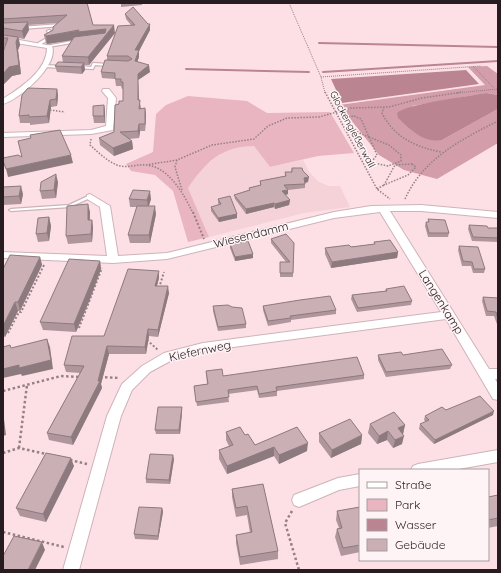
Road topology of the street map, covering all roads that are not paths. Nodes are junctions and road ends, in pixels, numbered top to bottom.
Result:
1 (62, 25) edge
2 (17, 28) edge
3 (49, 31) edge
4 (3, 39) edge
5 (83, 41) edge
6 (39, 44) junction
7 (48, 46) junction
8 (115, 65) edge
9 (45, 66) junction
10 (68, 67) edge
11 (76, 67) edge
12 (106, 91) dead end
13 (3, 102) edge
14 (3, 135) edge
15 (90, 197) joint
16 (383, 208) junction
17 (10, 210) dead end
18 (498, 215) edge
19 (3, 255) edge
20 (109, 260) junction
21 (449, 315) junction
22 (485, 374) junction
23 (498, 374) edge
24 (498, 395) edge
25 (498, 456) edge
26 (424, 469) edge
27 (359, 480) edge
28 (299, 500) road end
29 (71, 570) edge

1 - 2 lane
3 - 6 lane
4 - 6 street
5 - 7 lane
6 - 7 street
7 - 9 street
8 - 11 lane
9 - 10 lane
9 - 13 street
12 - 14 street
15 - 17 lane
15 - 20 street
16 - 18 street, Wiesendamm
16 - 20 street, Wiesendamm
16 - 21 street, Langenkamp
19 - 20 street, Wiesendamm
21 - 22 street, Langenkamp
21 - 29 street, Kiefernweg
22 - 23 street
22 - 24 street, Langenkamp
25 - 26 street
27 - 28 street

